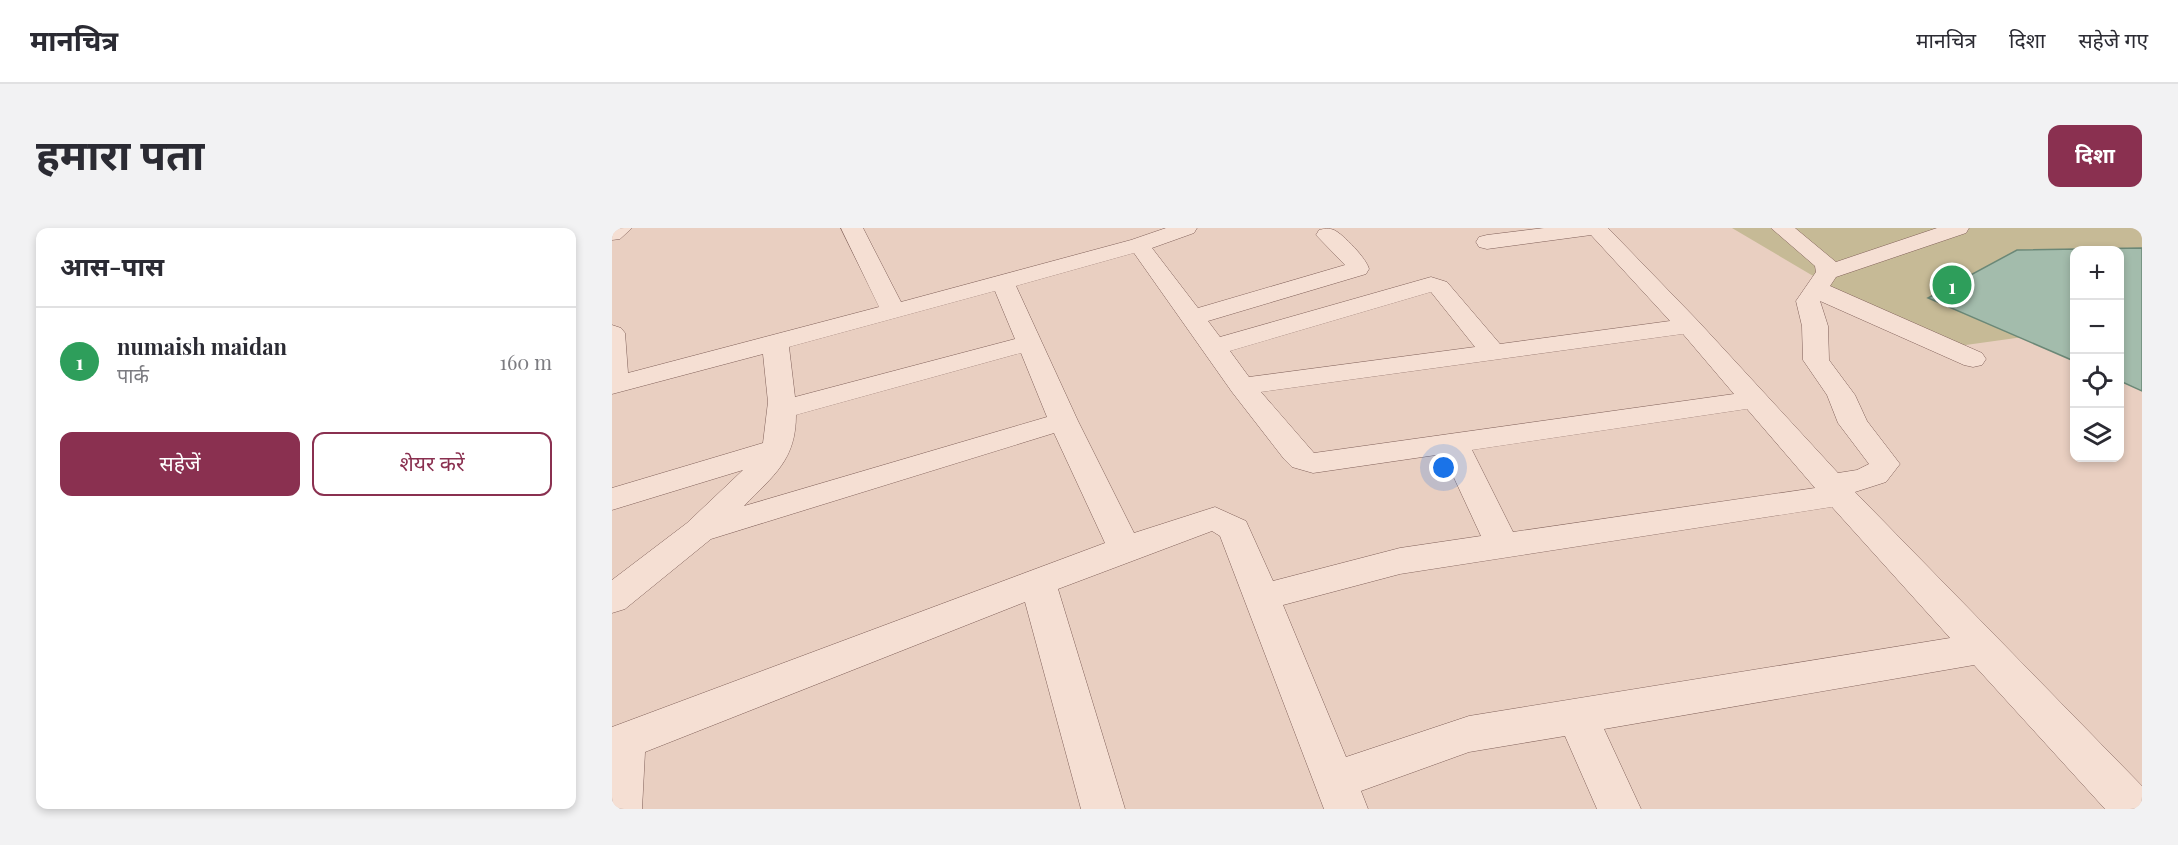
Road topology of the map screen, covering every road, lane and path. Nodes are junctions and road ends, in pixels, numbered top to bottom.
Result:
1 (621, 228) edge
2 (852, 228) edge
3 (1186, 228) edge
4 (1594, 228) edge
5 (1782, 228) edge
6 (1958, 228) edge
7 (612, 234) edge
8 (1327, 235) dead end
9 (1487, 242) dead end
10 (1139, 245) junction
11 (1823, 280) junction
12 (1004, 282) junction
13 (893, 310) junction
14 (1192, 318) junction
15 (1689, 326) junction
16 (612, 333) edge
17 (775, 341) junction
18 (1029, 343) junction
19 (1214, 347) junction
20 (1493, 352) junction
21 (1973, 359) dead end
22 (613, 386) edge
23 (1242, 386) junction
24 (1753, 400) junction
25 (781, 410) junction
26 (1063, 421) junction
27 (1453, 442) junction
28 (778, 449) junction
29 (1835, 490) junction
30 (612, 499) edge
31 (699, 531) junction
32 (1502, 545) junction
33 (1125, 549) junction
34 (1038, 583) junction
35 (613, 597) edge
36 (1262, 598) junction
37 (1983, 648) junction
38 (1577, 716) junction
39 (618, 744) edge
40 (1340, 795) edge
41 (620, 809) edge
42 (1103, 809) edge
43 (1619, 809) edge
44 (2134, 809) edge

1 - 7 street
2 - 13 street
3 - 10 street
4 - 9 street
4 - 15 street
5 - 11 street
6 - 11 street
8 - 14 street
10 - 12 street
10 - 14 street
11 - 21 street
11 - 29 street
12 - 13 street
12 - 18 street
13 - 17 street
14 - 19 street
15 - 20 street
15 - 24 street
16 - 22 street
17 - 22 street
17 - 25 street
18 - 25 street
18 - 26 street
19 - 20 street
19 - 23 street
20 - 23 street
23 - 27 street
24 - 27 street
24 - 29 street
25 - 28 street
26 - 31 street
26 - 33 street
27 - 32 street
28 - 30 street
28 - 31 street
29 - 32 street
29 - 37 street
31 - 35 street
32 - 36 street
33 - 34 street
33 - 36 street
34 - 39 street
34 - 42 street
36 - 40 street
37 - 38 street
37 - 44 street
38 - 40 street
38 - 43 street
39 - 41 street

